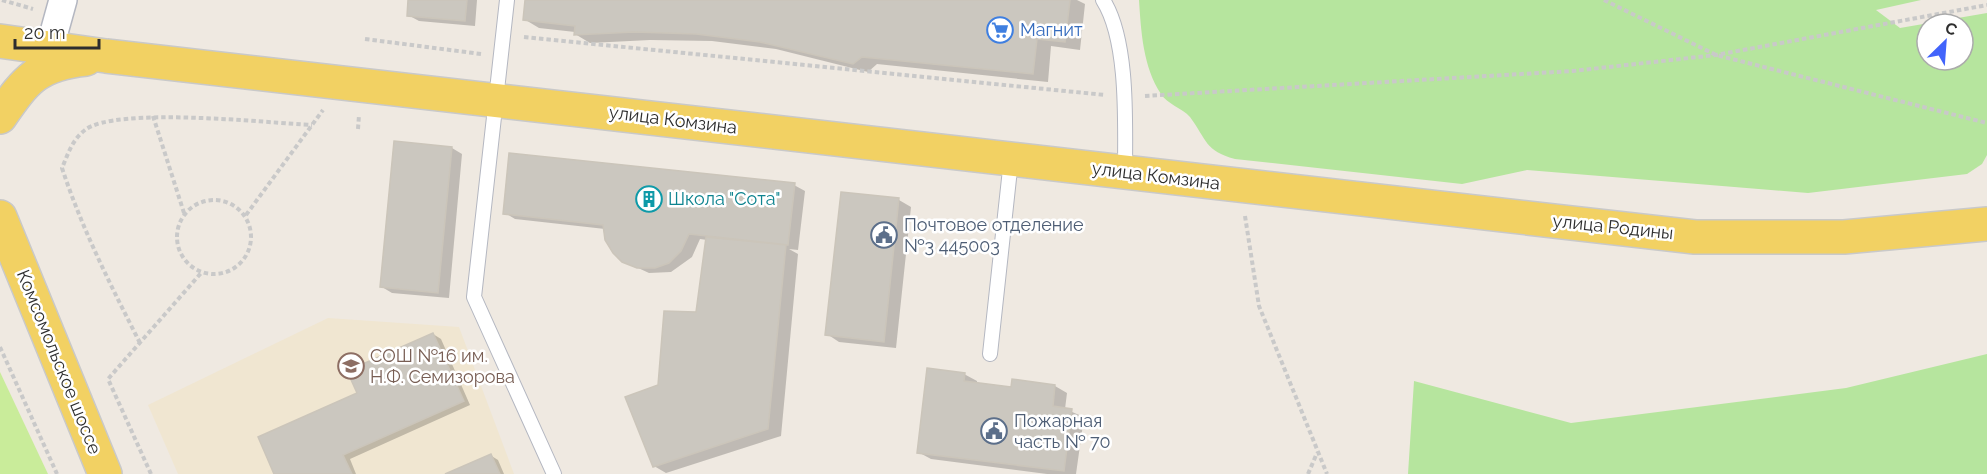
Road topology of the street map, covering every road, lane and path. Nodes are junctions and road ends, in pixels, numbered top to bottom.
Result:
1 (63, 0) edge
2 (507, 0) edge
3 (1103, 0) edge
4 (1604, 0) edge
5 (1987, 5) edge
6 (502, 35) junction
7 (365, 39) dead end
8 (0, 41) edge
9 (50, 47) junction
10 (1716, 55) junction
11 (106, 56) junction
12 (500, 56) junction
13 (1125, 97) junction
14 (495, 100) junction
15 (335, 111) dead end
16 (347, 112) dead end
17 (153, 116) junction
18 (0, 117) edge
19 (1987, 123) edge
20 (312, 125) junction
21 (358, 129) dead end
22 (1011, 160) junction
23 (1125, 173) junction
24 (1240, 186) junction
25 (184, 213) junction
26 (246, 215) junction
27 (0, 217) edge
28 (1987, 224) edge
29 (202, 272) junction
30 (140, 343) junction
31 (0, 347) edge
32 (990, 354) dead end
33 (1318, 452) junction
34 (57, 474) edge
35 (105, 474) edge
36 (151, 474) edge
37 (554, 474) edge
38 (1308, 474) edge
39 (1327, 474) edge

1 - 9 street
2 - 6 lane
3 - 13 lane
4 - 10 path
5 - 10 path
6 - 12 lane
6 - 13 path
7 - 12 path
8 - 9 main road, улица Комзина
9 - 11 main road, улица Комзина
10 - 13 path
10 - 19 path
11 - 14 main road, улица Комзина
11 - 18 main road, улица Комзина
12 - 14 lane
13 - 23 lane
14 - 22 main road, улица Комзина
14 - 37 lane
15 - 20 path
16 - 21 path
17 - 20 path
17 - 25 path
17 - 30 path
20 - 26 path
22 - 23 main road, улица Комзина
22 - 32 lane
23 - 24 main road, улица Комзина
24 - 28 main road, улица Родины
24 - 33 path
25 - 26 path
25 - 29 path
26 - 29 path
27 - 35 main road, Комсомольское шоссе
29 - 30 path
30 - 36 path
31 - 34 path
33 - 38 path
33 - 39 path

